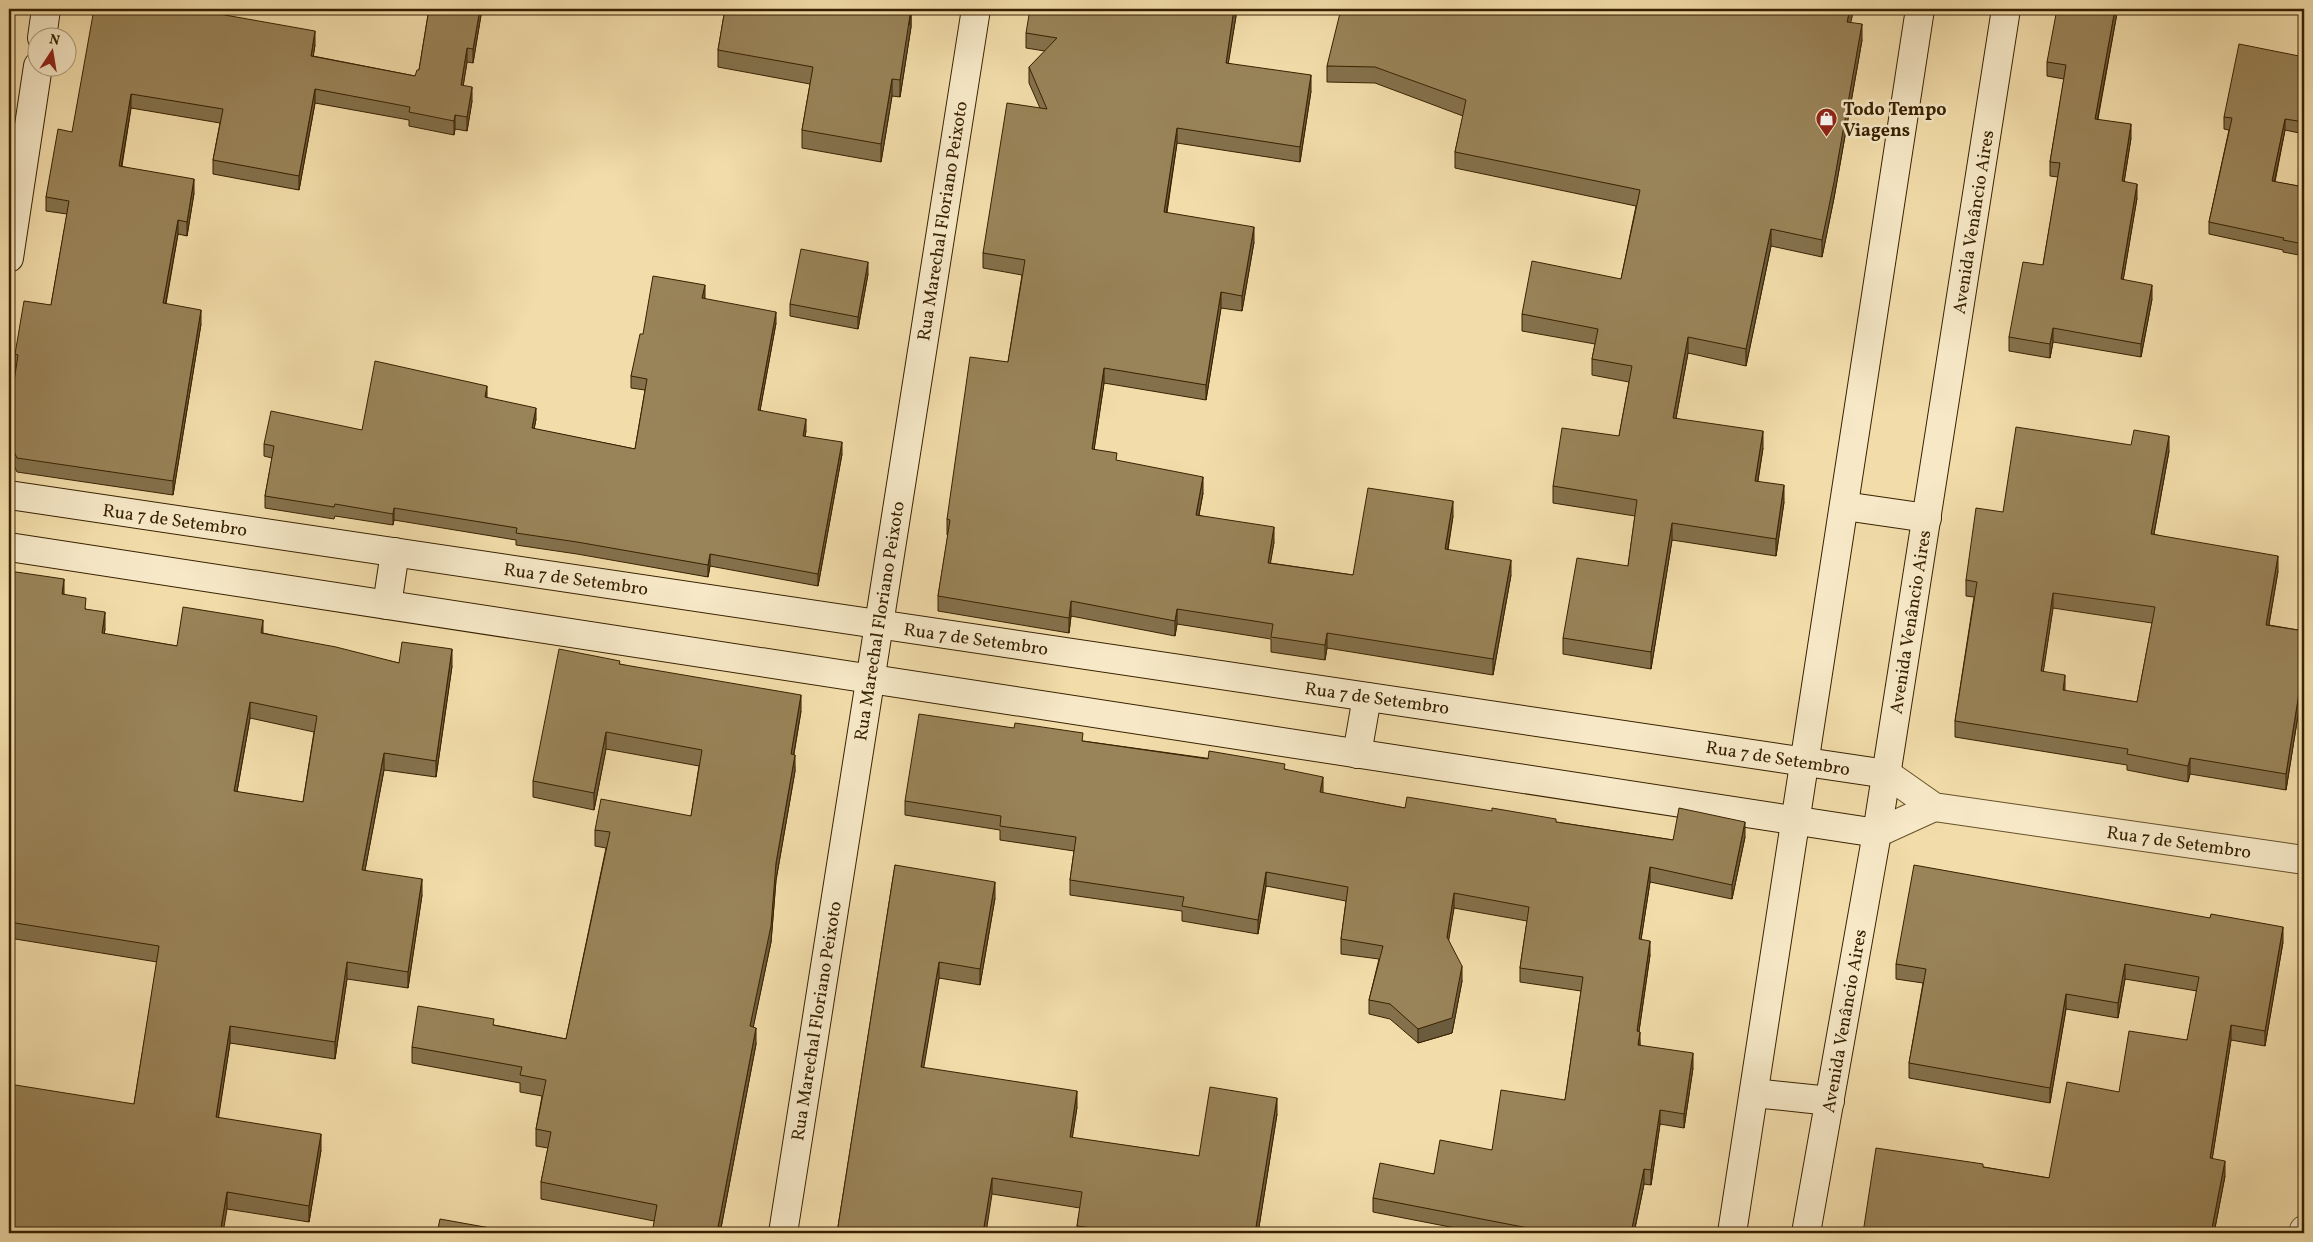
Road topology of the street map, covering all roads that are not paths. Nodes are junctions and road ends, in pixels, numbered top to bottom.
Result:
1 (46, 9) edge
2 (976, 9) edge
3 (1920, 9) edge
4 (2006, 9) edge
5 (43, 28) edge
6 (36, 78) edge
7 (9, 258) edge
8 (9, 495) edge
9 (1844, 506) junction
10 (1927, 518) junction
11 (9, 547) edge
12 (395, 552) junction
13 (387, 605) junction
14 (879, 624) junction
15 (870, 678) junction
16 (1367, 697) junction
17 (1358, 754) junction
18 (1804, 762) junction
19 (1886, 774) junction
20 (1934, 807) junction
21 (1795, 822) junction
22 (1877, 833) junction
23 (2304, 860) edge
24 (1754, 1093) junction
25 (1830, 1101) junction
26 (783, 1233) edge
27 (1732, 1233) edge
28 (1806, 1233) edge

1 - 5 street
2 - 14 street, Rua Marechal Floriano Peixoto
3 - 9 street
4 - 10 street, Avenida Venâncio Aires
6 - 7 street
8 - 12 street, Rua 7 de Setembro
9 - 10 street
9 - 18 street
10 - 19 street, Avenida Venâncio Aires
11 - 13 street
12 - 13 street
12 - 14 street, Rua 7 de Setembro
13 - 15 street
14 - 15 street, Rua Marechal Floriano Peixoto
14 - 16 street, Rua 7 de Setembro
15 - 17 street
15 - 26 street, Rua Marechal Floriano Peixoto
16 - 17 street
16 - 18 street, Rua 7 de Setembro
17 - 21 street
18 - 19 street, Rua 7 de Setembro
18 - 21 street
19 - 20 street, Rua 7 de Setembro
19 - 22 street, Avenida Venâncio Aires
20 - 22 street
20 - 23 street, Rua 7 de Setembro
21 - 22 street
21 - 24 street
22 - 25 street, Avenida Venâncio Aires
24 - 25 street
24 - 27 street
25 - 28 street, Avenida Venâncio Aires

